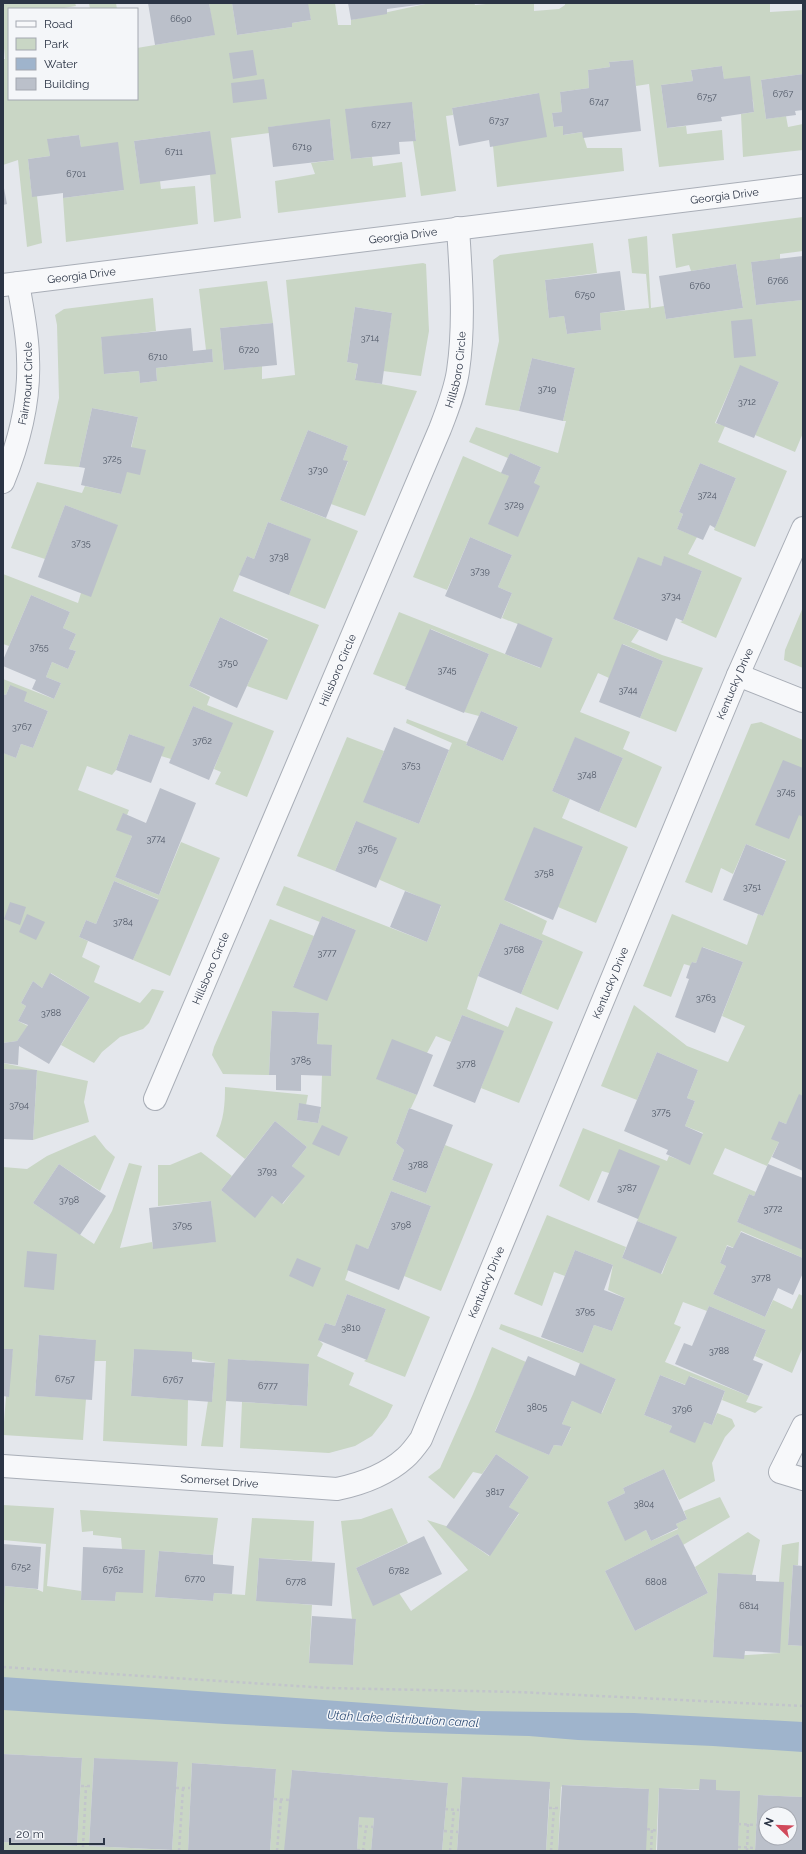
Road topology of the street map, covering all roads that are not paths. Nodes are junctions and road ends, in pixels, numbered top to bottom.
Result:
1 (803, 186) edge
2 (458, 228) junction
3 (10, 284) edge
4 (3, 482) edge
5 (803, 528) edge
6 (738, 675) junction
7 (803, 702) edge
8 (154, 1099) dead end
9 (803, 1426) edge
10 (421, 1440) joint
11 (3, 1466) edge
12 (803, 1479) edge

1 - 2 street, Georgia Drive
2 - 3 street, Georgia Drive
2 - 8 street, Hillsboro Circle
3 - 4 street, Fairmount Circle
5 - 6 street, Kentucky Drive
6 - 7 street
6 - 10 street, Kentucky Drive
9 - 12 street
10 - 11 street, Somerset Drive

